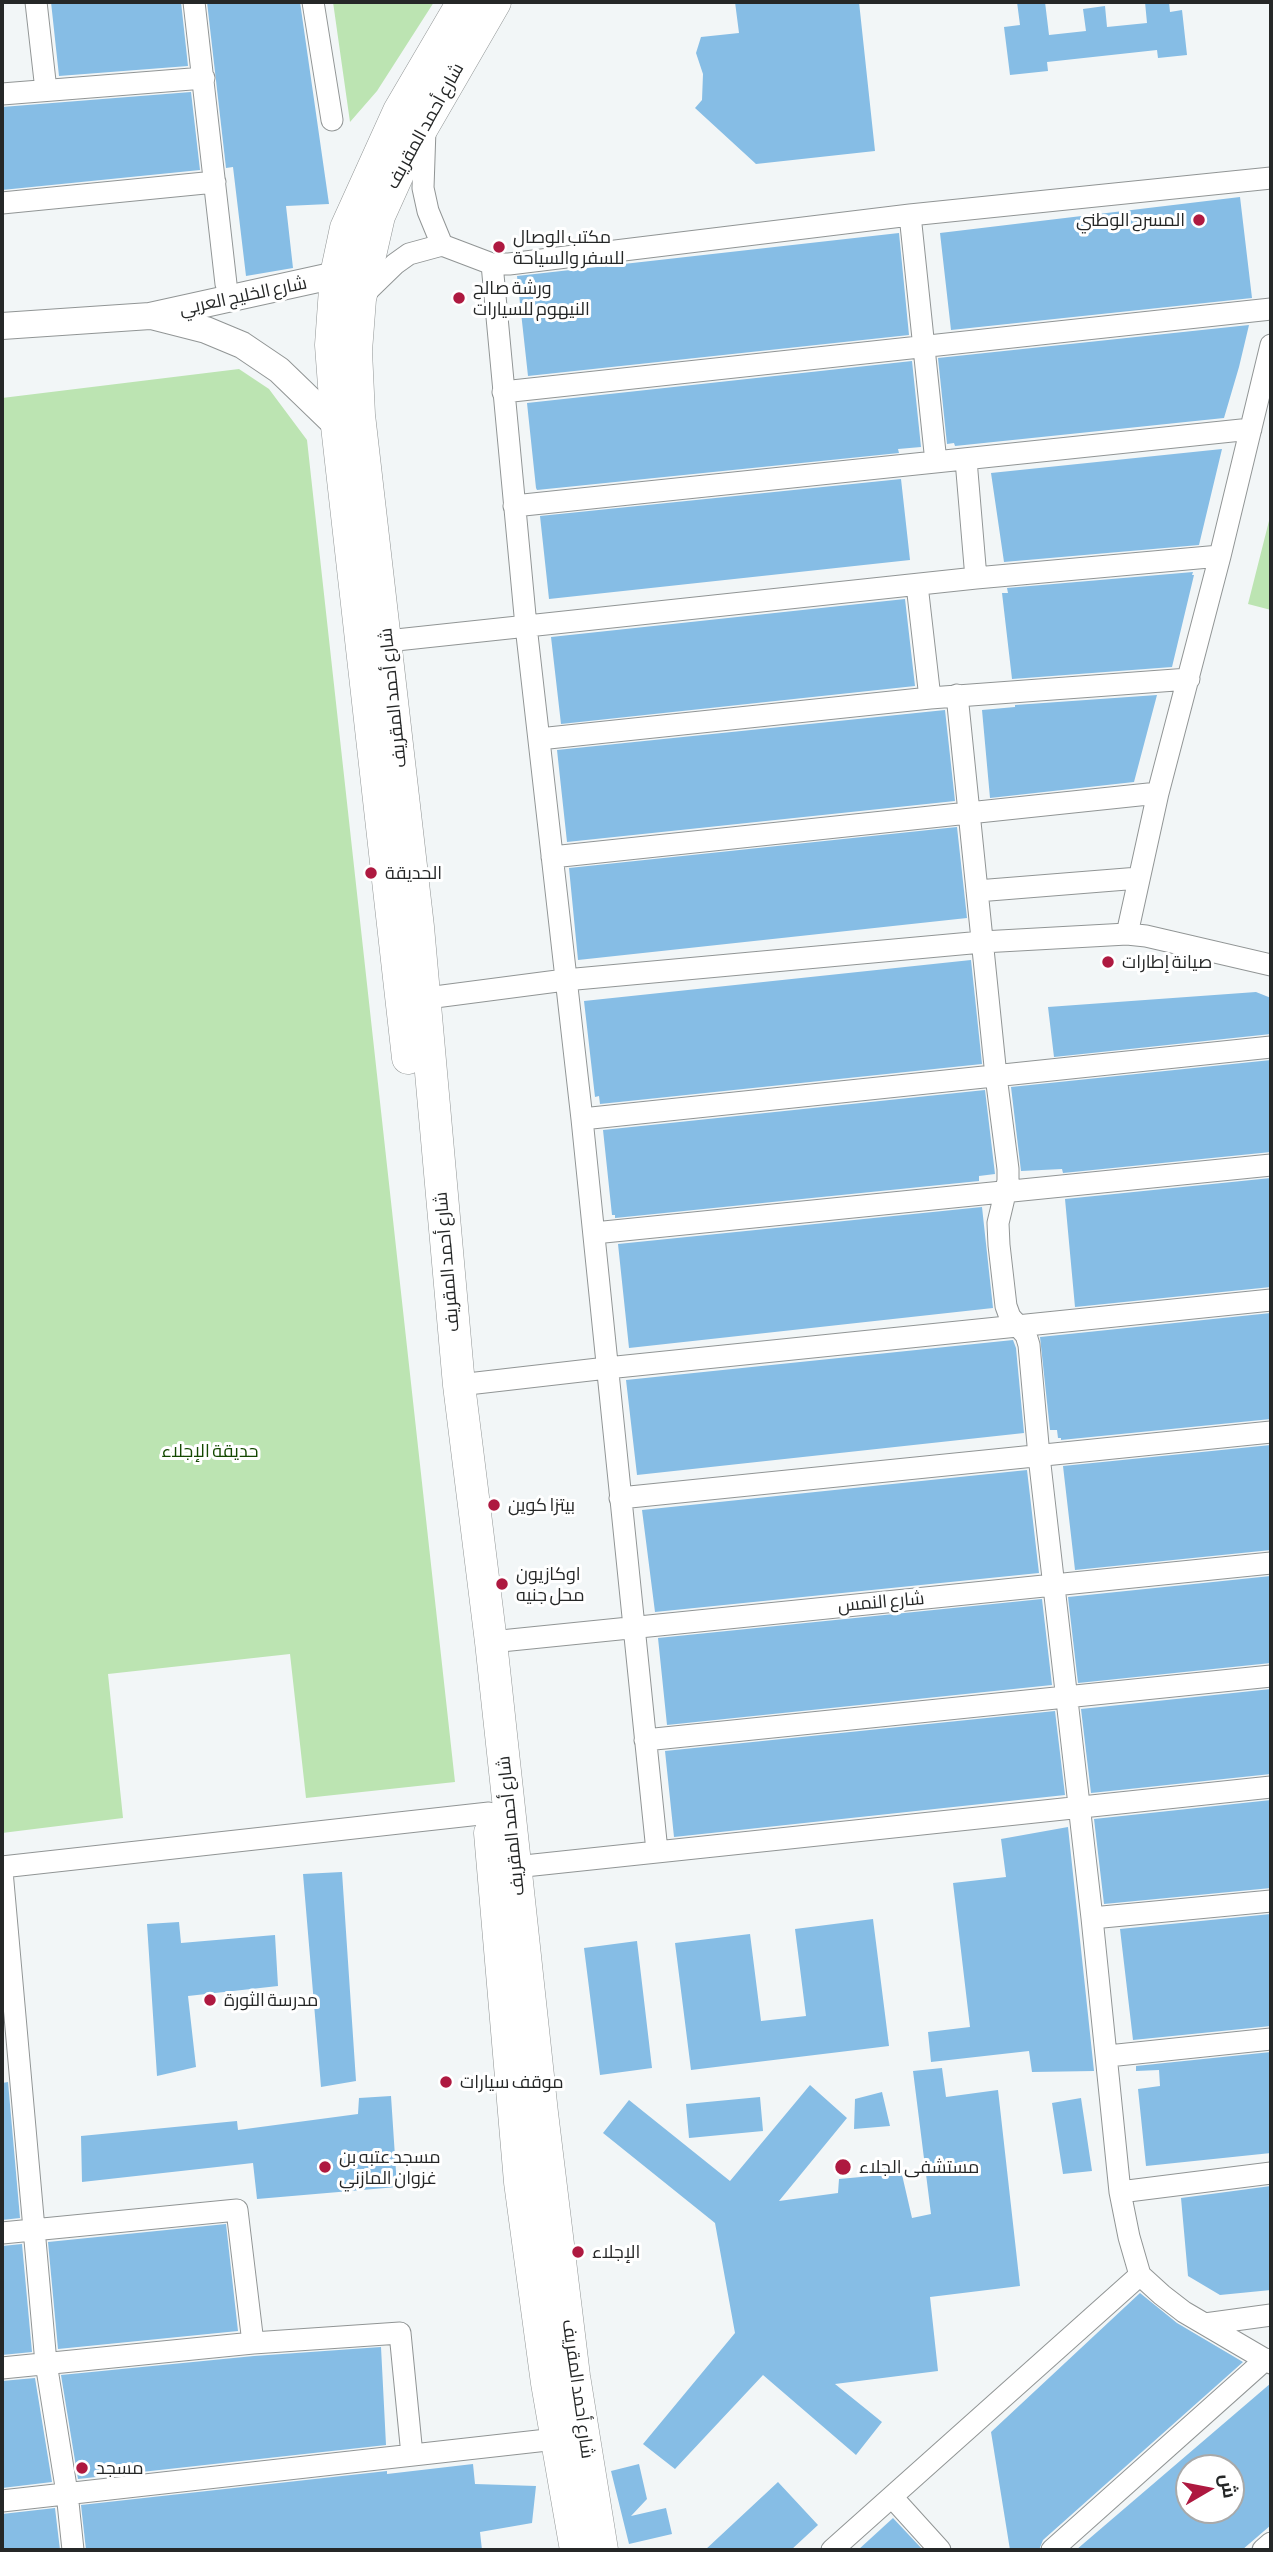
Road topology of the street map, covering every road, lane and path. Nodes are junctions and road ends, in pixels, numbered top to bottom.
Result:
1 (36, 2) edge
2 (194, 2) edge
3 (313, 2) edge
4 (463, 2) edge
5 (495, 2) edge
6 (204, 78) junction
7 (46, 90) junction
8 (2, 94) edge
9 (332, 120) dead end
10 (426, 120) junction
11 (1271, 178) edge
12 (215, 181) junction
13 (2, 203) edge
14 (910, 215) junction
15 (442, 244) junction
16 (492, 264) junction
17 (336, 275) junction
18 (226, 284) dead end
19 (360, 299) junction
20 (1271, 309) edge
21 (150, 316) junction
22 (2, 326) edge
23 (1271, 345) edge
24 (925, 346) junction
25 (503, 392) junction
26 (337, 426) junction
27 (1251, 429) junction
28 (967, 460) junction
29 (936, 462) junction
30 (514, 506) junction
31 (1220, 556) junction
32 (976, 578) junction
33 (917, 585) junction
34 (526, 626) junction
35 (387, 641) junction
36 (1189, 678) junction
37 (957, 695) junction
38 (930, 698) junction
39 (539, 739) junction
40 (1158, 793) junction
41 (968, 814) junction
42 (552, 857) junction
43 (1139, 878) junction
44 (977, 891) junction
45 (1127, 934) junction
46 (982, 942) junction
47 (1271, 965) edge
48 (565, 980) junction
49 (413, 1000) junction
50 (1271, 1047) edge
51 (996, 1076) junction
52 (582, 1119) junction
53 (1271, 1165) edge
54 (1005, 1191) junction
55 (594, 1233) junction
56 (1271, 1300) edge
57 (1021, 1327) junction
58 (607, 1368) junction
59 (459, 1385) junction
60 (1271, 1432) edge
61 (1038, 1456) junction
62 (620, 1498) junction
63 (1271, 1563) edge
64 (1053, 1587) junction
65 (634, 1626) junction
66 (491, 1642) junction
67 (1271, 1676) edge
68 (1066, 1698) junction
69 (645, 1740) junction
70 (1271, 1787) edge
71 (1079, 1806) junction
72 (489, 1813) junction
73 (657, 1852) junction
74 (515, 1867) junction
75 (2, 1869) edge
76 (1271, 1900) edge
77 (1093, 1918) junction
78 (1271, 2039) edge
79 (1108, 2056) junction
80 (528, 2114) junction
81 (1271, 2173) edge
82 (1120, 2192) junction
83 (33, 2230) junction
84 (2, 2233) edge
85 (1140, 2274) junction
86 (1271, 2315) edge
87 (1205, 2324) junction
88 (253, 2343) junction
89 (1268, 2361) edge
90 (46, 2363) junction
91 (2, 2368) edge
92 (556, 2439) junction
93 (412, 2455) junction
94 (67, 2493) junction
95 (892, 2497) junction
96 (2, 2501) edge
97 (1271, 2543) edge
98 (73, 2550) edge
99 (576, 2550) edge
100 (602, 2550) edge
101 (832, 2550) edge
102 (940, 2550) edge
103 (1052, 2550) edge
104 (1264, 2550) edge

1 - 7 street
2 - 6 street
3 - 9 street
4 - 17 highway, شارع أحمد المقريف
5 - 10 highway, شارع أحمد المقريف
6 - 7 street
6 - 12 street
7 - 8 street
10 - 15 street
10 - 19 highway, شارع أحمد المقريف
11 - 14 street
12 - 13 street
12 - 18 street
14 - 16 street
14 - 24 street
15 - 16 street
15 - 19 street
16 - 25 street
17 - 21 main road, شارع الخليج العربي
17 - 26 highway, شارع أحمد المقريف
19 - 35 highway, شارع أحمد المقريف
20 - 24 street
21 - 22 main road, شارع الخليج العربي
21 - 26 main road, شارع الخليج العربي
23 - 27 street
24 - 25 street
24 - 29 street
25 - 30 street
26 - 49 highway, شارع أحمد المقريف
27 - 28 street
27 - 31 street
28 - 29 street
28 - 32 street
29 - 30 street
30 - 34 street
31 - 32 street
31 - 36 street
32 - 33 street
33 - 34 street
33 - 38 street
34 - 35 street
34 - 39 street
35 - 49 highway, شارع أحمد المقريف
36 - 37 street
36 - 40 street
37 - 38 street
37 - 41 street
38 - 39 street
39 - 42 street
40 - 41 street
40 - 43 street
41 - 42 street
41 - 44 street
42 - 48 street
43 - 44 street
43 - 45 street
44 - 46 street
45 - 46 street
45 - 47 street
46 - 48 street
46 - 51 street
48 - 49 street
48 - 52 street
49 - 59 highway, شارع أحمد المقريف
49 - 72 highway, شارع أحمد المقريف
50 - 51 street
51 - 52 street
51 - 54 street
52 - 55 street
53 - 54 street
54 - 55 street
54 - 57 street
55 - 58 street
56 - 57 street
57 - 58 street
57 - 61 street
58 - 59 street
58 - 62 street
59 - 66 highway, شارع أحمد المقريف
60 - 61 street
61 - 62 street
61 - 64 street
62 - 65 street
63 - 64 street, شارع النمس
64 - 65 street, شارع النمس
64 - 68 street
65 - 66 street, شارع النمس
65 - 69 street
66 - 74 highway, شارع أحمد المقريف
67 - 68 street
68 - 69 street
68 - 71 street
69 - 73 street
70 - 71 street
71 - 73 street
71 - 77 street
72 - 75 street
72 - 80 highway, شارع أحمد المقريف
73 - 74 street
74 - 80 highway, شارع أحمد المقريف
75 - 83 street
76 - 77 street
77 - 79 street
78 - 79 street
79 - 82 street
80 - 92 highway, شارع أحمد المقريف
80 - 100 highway, شارع أحمد المقريف
81 - 82 street
82 - 85 street
83 - 84 street
83 - 88 street
83 - 90 street
85 - 87 street
85 - 95 street
86 - 87 street
87 - 89 street
88 - 90 street
88 - 93 street
89 - 103 street
90 - 91 street
90 - 94 street
92 - 93 street
92 - 99 highway, شارع أحمد المقريف
93 - 94 street
94 - 96 street
94 - 98 street
95 - 101 street
95 - 102 street
97 - 104 street

